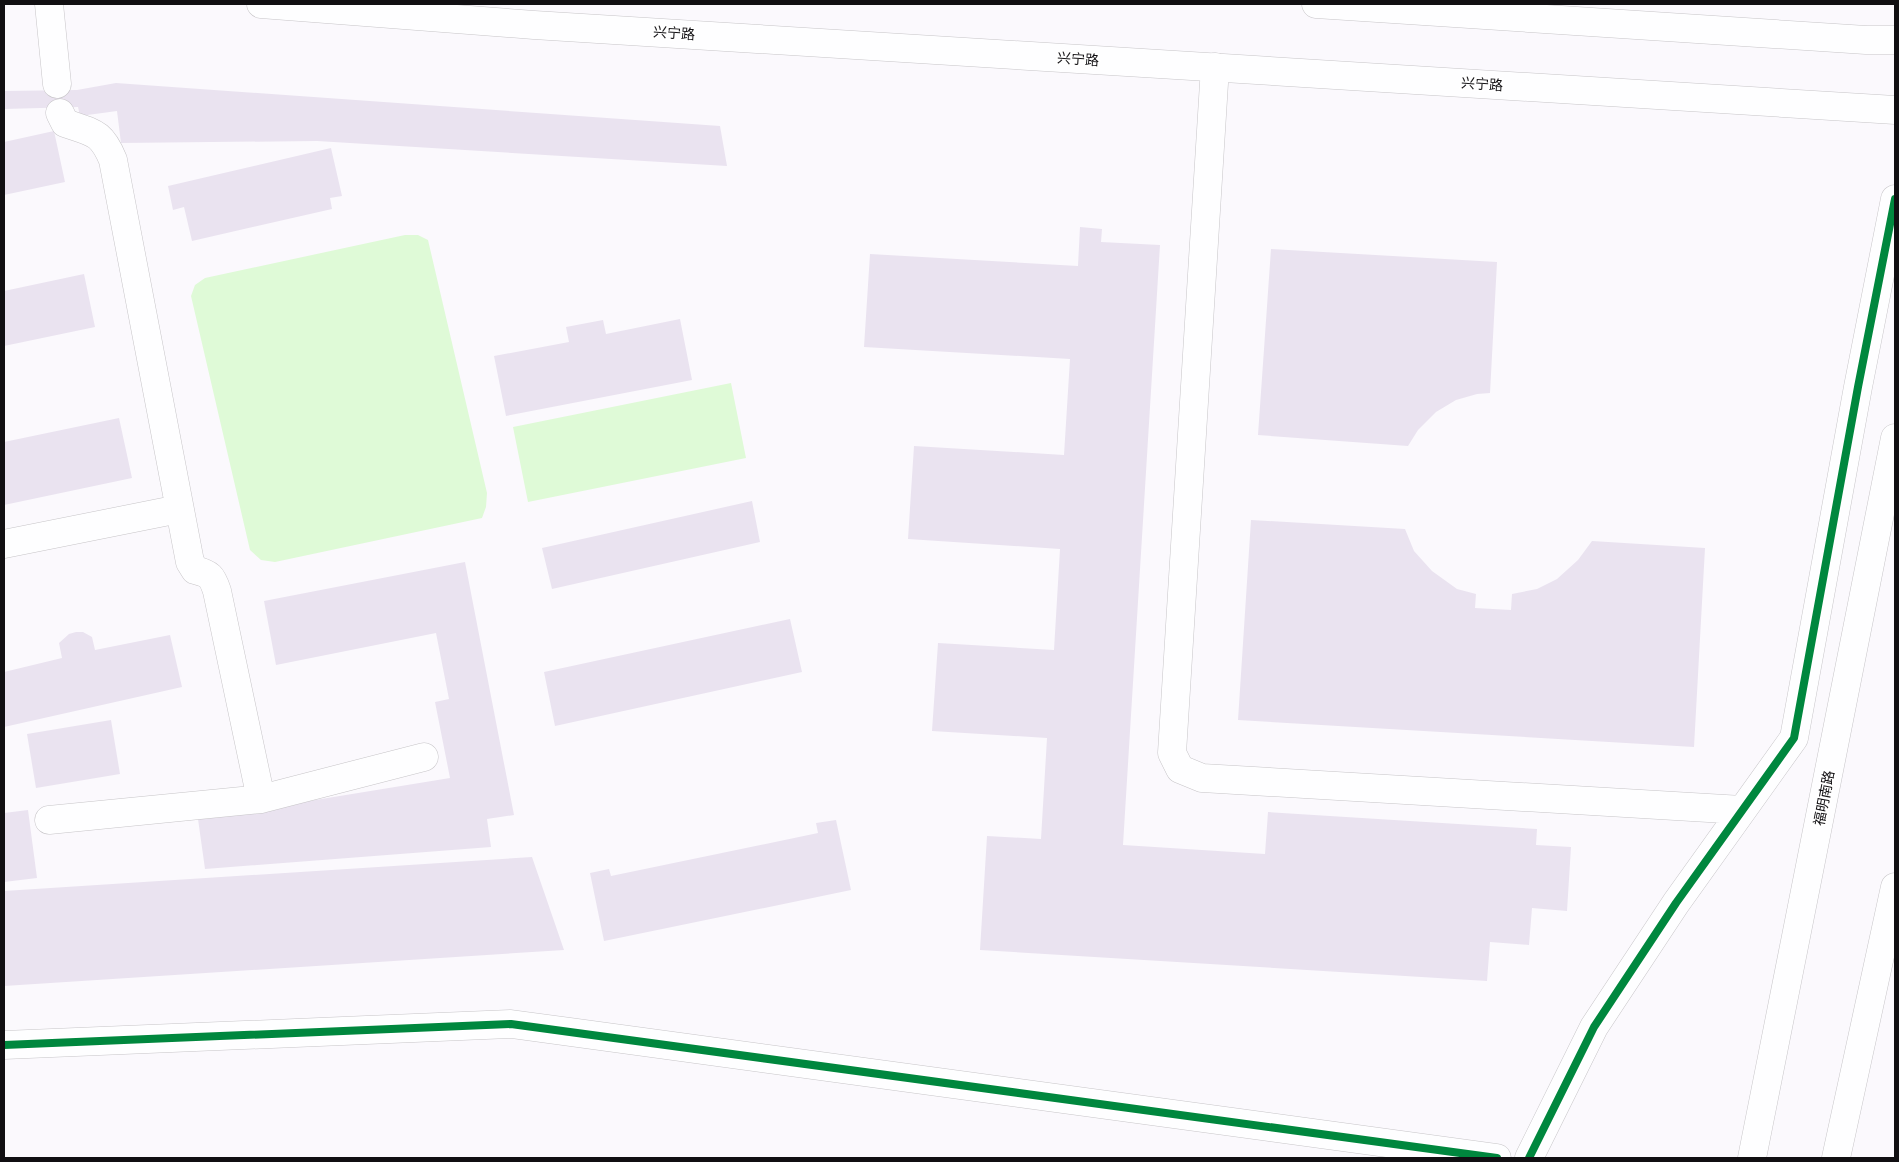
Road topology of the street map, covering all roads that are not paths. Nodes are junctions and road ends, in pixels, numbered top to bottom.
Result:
1 (49, 4) edge
2 (261, 4) edge
3 (1316, 4) edge
4 (1895, 40) edge
5 (1215, 67) junction
6 (57, 84) dead end
7 (1895, 110) edge
8 (60, 113) dead end
9 (1895, 199) edge
10 (1895, 438) edge
11 (179, 509) junction
12 (4, 544) edge
13 (424, 757) dead end
14 (261, 799) junction
15 (1742, 810) junction
16 (49, 820) dead end
17 (1895, 888) edge
18 (4, 1044) edge
19 (1497, 1158) edge
20 (1529, 1158) edge
21 (1752, 1158) edge
22 (1836, 1158) edge

1 - 6 main road
2 - 5 main road, 兴宁路
3 - 4 main road
5 - 7 main road, 兴宁路
5 - 15 main road
8 - 11 main road
9 - 15 main road
10 - 21 main road, 福明南路
11 - 12 main road
11 - 14 main road
13 - 14 main road
14 - 16 main road
15 - 20 main road
17 - 22 main road
18 - 19 main road

